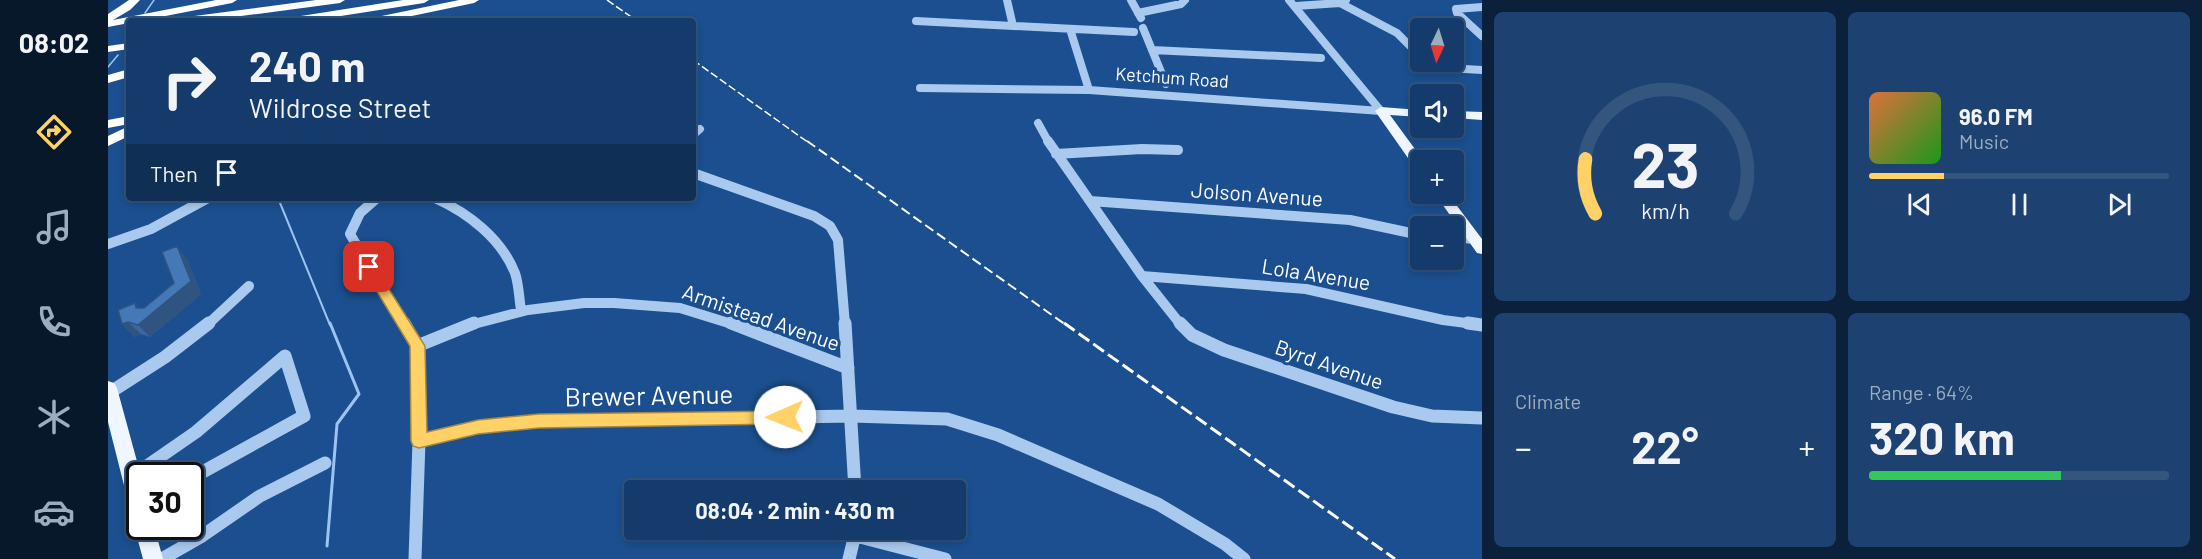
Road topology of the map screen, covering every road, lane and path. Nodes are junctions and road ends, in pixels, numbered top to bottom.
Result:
1 (135, 0) edge
2 (232, 0) edge
3 (340, 0) edge
4 (424, 0) edge
5 (474, 0) edge
6 (1007, 0) edge
7 (1131, 0) edge
8 (1185, 0) edge
9 (1289, 0) edge
10 (1343, 2) edge
11 (1296, 6) junction
12 (1482, 7) edge
13 (407, 14) junction
14 (108, 18) edge
15 (139, 18) edge
16 (202, 18) edge
17 (307, 18) edge
18 (387, 18) edge
19 (393, 18) edge
20 (126, 21) edge
21 (916, 21) dead end
22 (108, 24) edge
23 (1013, 26) junction
24 (126, 28) edge
25 (1143, 28) dead end
26 (1071, 29) junction
27 (108, 30) edge
28 (1134, 32) dead end
29 (1482, 36) edge
30 (126, 46) edge
31 (1410, 46) edge
32 (108, 49) edge
33 (1152, 51) junction
34 (1321, 58) dead end
35 (1464, 68) edge
36 (1482, 70) edge
37 (126, 74) edge
38 (108, 77) edge
39 (1166, 84) dead end
40 (920, 88) dead end
41 (1089, 90) junction
42 (1381, 111) junction
43 (1410, 112) edge
44 (1464, 115) edge
45 (1482, 116) edge
46 (126, 121) edge
47 (1038, 123) dead end
48 (108, 124) edge
49 (126, 132) edge
50 (108, 142) edge
51 (1178, 150) dead end
52 (1410, 151) edge
53 (1056, 154) junction
54 (696, 175) edge
55 (202, 201) edge
56 (373, 201) edge
57 (441, 201) edge
58 (1089, 201) junction
59 (1448, 204) edge
60 (1410, 233) edge
61 (108, 244) edge
62 (1478, 244) edge
63 (1142, 276) junction
64 (249, 286) dead end
65 (521, 310) junction
66 (1482, 325) edge
67 (417, 346) junction
68 (848, 368) junction
69 (108, 390) edge
70 (852, 416) junction
71 (1482, 418) edge
72 (419, 441) junction
73 (127, 462) edge
74 (153, 462) edge
75 (325, 463) dead end
76 (204, 471) edge
77 (855, 480) edge
78 (148, 540) edge
79 (854, 540) edge
80 (880, 540) edge
81 (153, 559) edge
82 (162, 559) edge
83 (415, 559) edge
84 (849, 559) edge
85 (945, 559) edge
86 (1244, 559) edge

1 - 14 highway
2 - 15 highway
3 - 16 highway
4 - 17 highway
5 - 13 highway
6 - 23 street
7 - 8 street
9 - 11 street
10 - 11 street
10 - 31 street
11 - 42 street
12 - 29 street
13 - 18 highway
13 - 19 highway
20 - 22 highway
21 - 23 street
23 - 26 street
24 - 27 highway
25 - 33 street
26 - 28 street
26 - 41 street
30 - 32 highway
33 - 34 street
33 - 39 street
35 - 36 street
37 - 38 highway
40 - 41 street, Ketchum Road
41 - 42 street, Ketchum Road
42 - 43 main road, Ketchum Road
42 - 52 main road
44 - 45 main road
46 - 48 highway
47 - 53 street, Byrd Avenue
49 - 50 highway
51 - 53 street
53 - 58 street, Byrd Avenue
54 - 68 street
55 - 61 street
56 - 67 street
57 - 65 street
58 - 60 street, Jolson Avenue
58 - 63 street, Byrd Avenue
59 - 62 main road
63 - 66 street, Lola Avenue
63 - 71 street, Byrd Avenue
64 - 69 street
65 - 67 street, Armistead Avenue
65 - 68 street, Armistead Avenue
67 - 72 street
68 - 70 street
69 - 73 main road
70 - 72 street, Brewer Avenue
70 - 77 street
70 - 86 street, Brewer Avenue
72 - 83 street
74 - 76 street
75 - 82 street
78 - 81 main road
79 - 84 street
80 - 85 street

